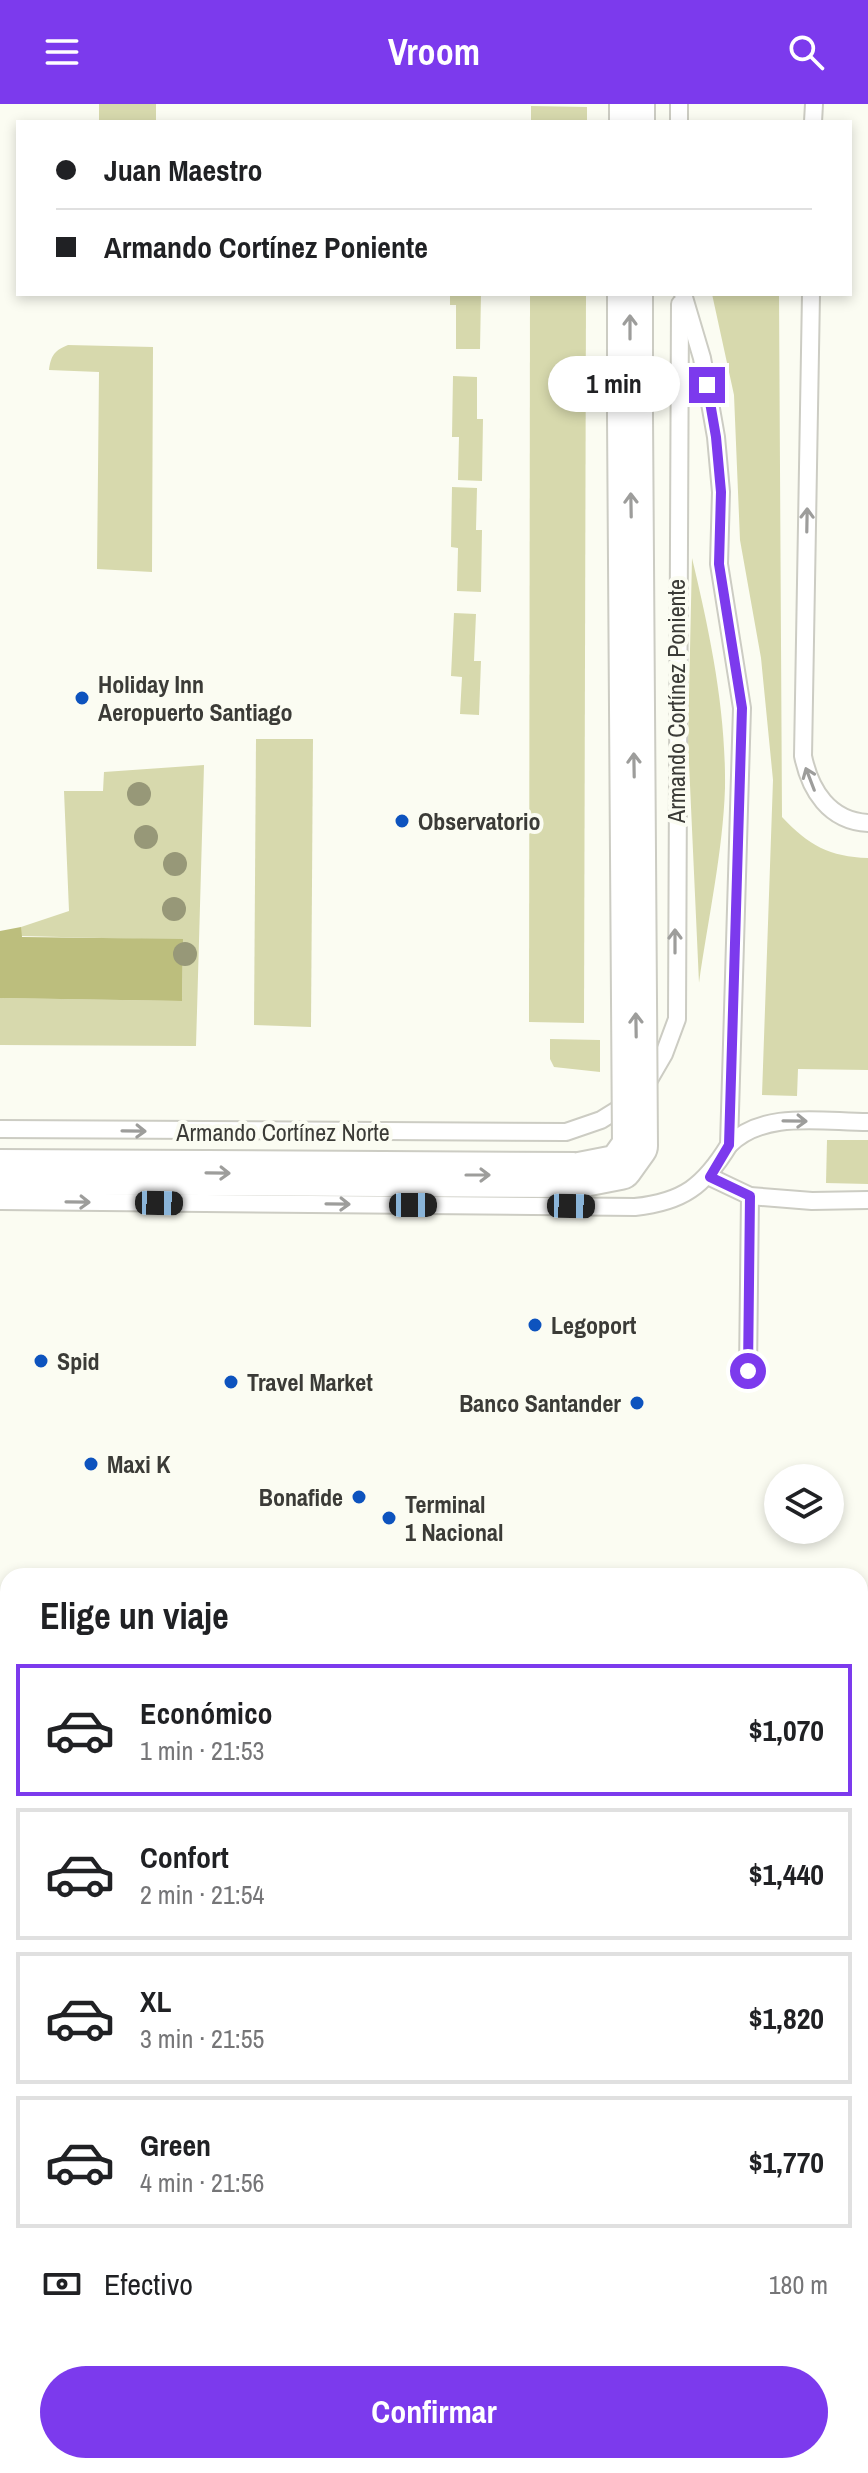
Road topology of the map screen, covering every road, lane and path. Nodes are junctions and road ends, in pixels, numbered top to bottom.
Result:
1 (630, 296) edge
2 (682, 296) edge
3 (683, 296) edge
4 (811, 296) edge
5 (868, 823) edge
6 (868, 1122) edge
7 (0, 1129) edge
8 (566, 1132) joint
9 (729, 1145) junction
10 (0, 1172) edge
11 (710, 1177) junction
12 (750, 1196) junction
13 (868, 1200) edge
14 (0, 1201) edge
15 (748, 1371) dead end

10 -> 1 highway, Armando Cortínez Poniente, bridge
8 -> 2 lane, Armando Cortínez Poniente
3 - 9 lane, Armando Cortínez Poniente
5 -> 4 lane
9 -> 6 lane
7 -> 8 lane, Armando Cortínez Norte
9 - 11 lane, Armando Cortínez Poniente
11 - 12 lane
14 -> 11 lane, Armando Cortínez Poniente
12 - 13 lane
12 - 15 lane

